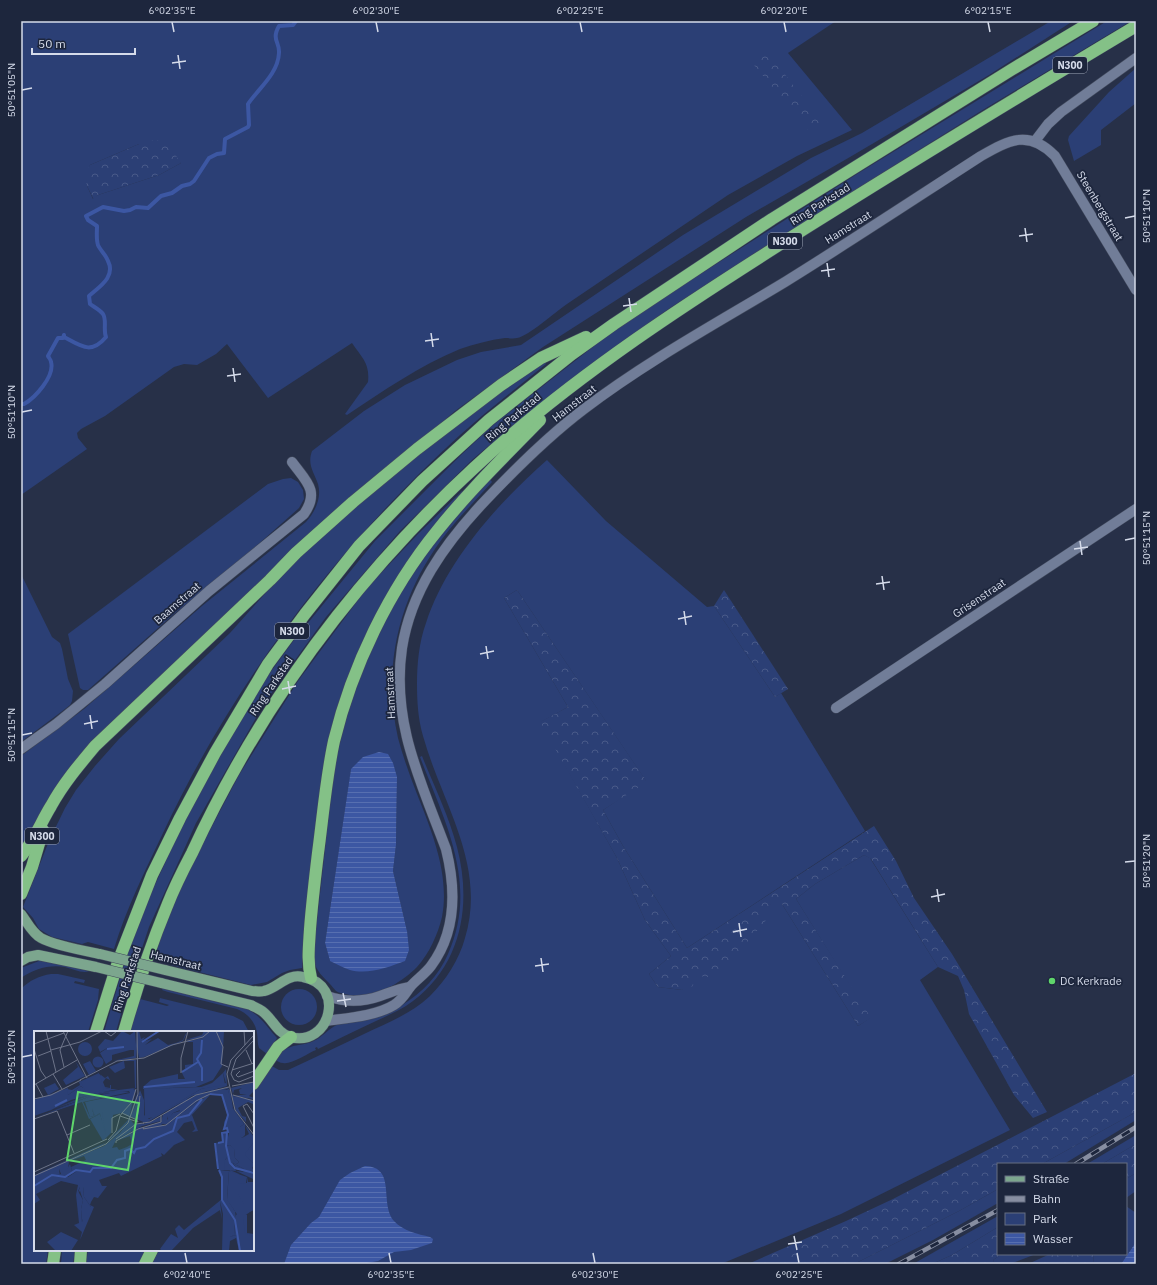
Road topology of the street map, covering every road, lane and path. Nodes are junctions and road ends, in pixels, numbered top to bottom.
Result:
1 (1093, 21) edge
2 (1136, 26) edge
3 (1136, 58) edge
4 (1035, 141) junction
5 (1136, 290) edge
6 (614, 324) junction
7 (572, 386) junction
8 (292, 462) dead end
9 (1136, 509) edge
10 (836, 708) dead end
11 (21, 749) edge
12 (51, 806) junction
13 (21, 856) edge
14 (21, 894) edge
15 (21, 914) edge
16 (21, 962) edge
17 (311, 978) junction
18 (410, 987) junction
19 (327, 996) junction
20 (326, 1021) junction
21 (96, 1031) edge
22 (124, 1031) edge
23 (291, 1037) junction
24 (254, 1083) edge
25 (55, 1251) edge
26 (81, 1251) edge
27 (152, 1251) edge
28 (53, 1264) edge
29 (80, 1264) edge
30 (145, 1264) edge

1 - 6 highway, Ring Parkstad / N300
2 - 7 highway, Ring Parkstad / N300
3 - 4 street
4 - 5 street, Steenbergstraat
4 - 18 street, Hamstraat
6 - 12 highway, N300
6 - 21 highway, Ring Parkstad / N300
7 - 17 highway, N300
7 - 22 highway, Ring Parkstad / N300
8 - 11 street, Baamstraat
9 - 10 street, Grisenstraat
12 - 13 highway, N300
12 - 14 highway, N300
15 - 17 main road, Hamstraat, bridge
16 - 23 main road, bridge
17 - 19 main road
18 - 19 street
18 - 20 street, Hamstraat
19 - 20 main road
20 - 23 main road
23 - 24 highway
25 - 28 highway
26 - 29 highway
27 - 30 highway

